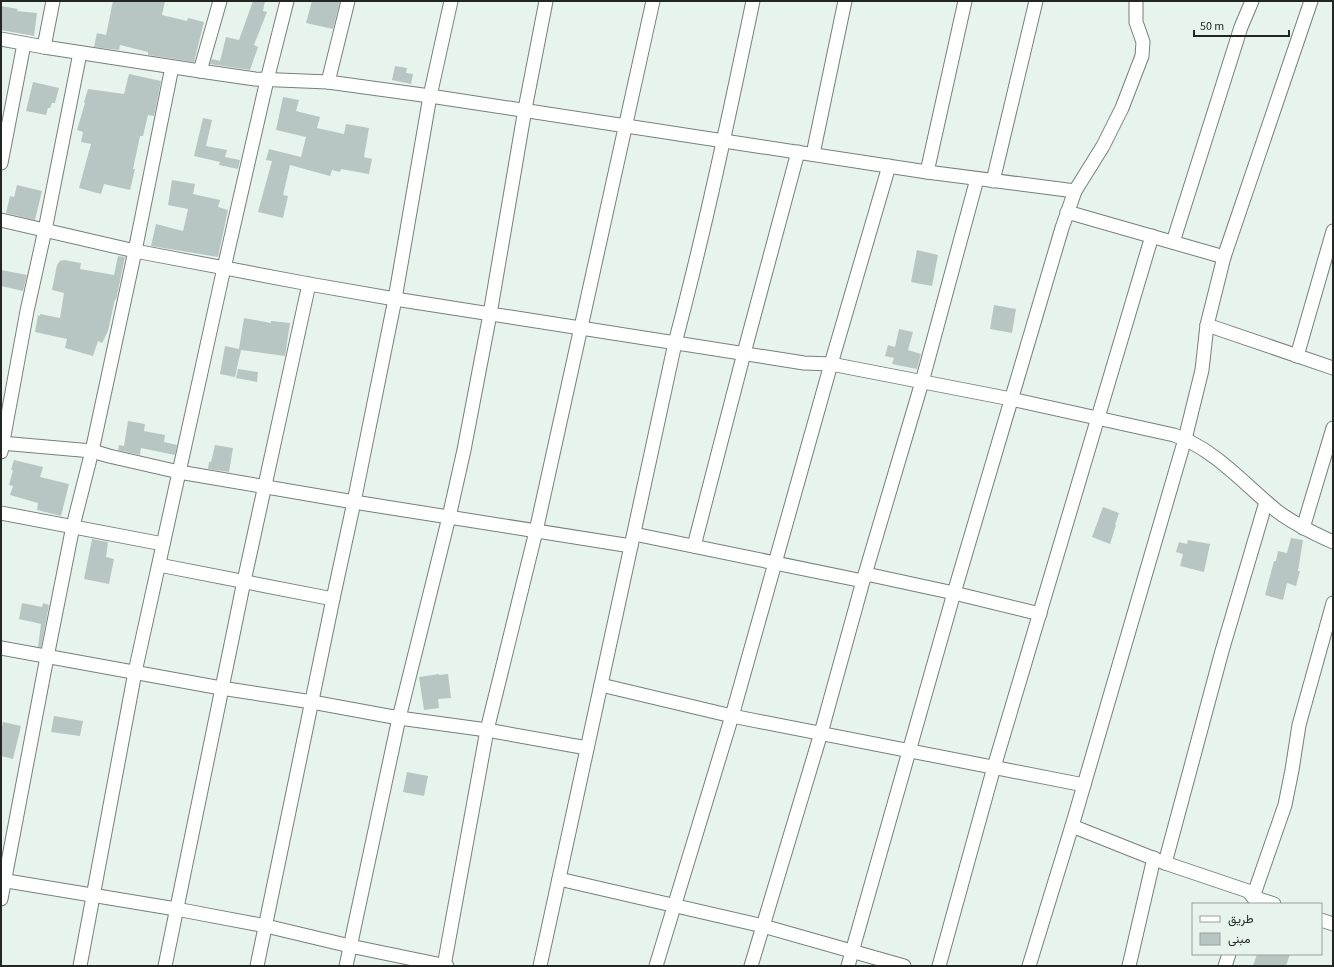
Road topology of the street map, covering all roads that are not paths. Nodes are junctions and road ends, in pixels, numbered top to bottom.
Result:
1 (53, 1) edge
2 (220, 1) edge
3 (286, 1) edge
4 (348, 1) edge
5 (451, 1) edge
6 (546, 1) edge
7 (653, 1) edge
8 (753, 1) edge
9 (845, 1) edge
10 (965, 1) edge
11 (1036, 1) edge
12 (1136, 1) edge
13 (1252, 1) edge
14 (1311, 1) edge
15 (1, 39) edge
16 (24, 44) junction
17 (44, 47) junction
18 (80, 53) junction
19 (172, 67) junction
20 (200, 71) junction
21 (267, 80) junction
22 (328, 82) junction
23 (430, 96) junction
24 (525, 109) junction
25 (626, 126) junction
26 (724, 140) junction
27 (798, 152) junction
28 (813, 154) junction
29 (1, 163) edge
30 (889, 166) junction
31 (927, 172) junction
32 (977, 179) junction
33 (993, 181) junction
34 (1075, 191) junction
35 (1067, 212) junction
36 (1, 220) edge
37 (45, 230) junction
38 (1333, 232) edge
39 (1152, 236) junction
40 (1173, 242) junction
41 (134, 251) junction
42 (1224, 257) junction
43 (224, 268) junction
44 (309, 284) junction
45 (395, 299) junction
46 (490, 314) junction
47 (1207, 325) junction
48 (582, 329) junction
49 (675, 343) junction
50 (744, 354) junction
51 (1297, 356) junction
52 (831, 364) junction
53 (1333, 368) edge
54 (922, 382) junction
55 (1011, 399) junction
56 (1098, 418) junction
57 (1333, 428) edge
58 (1185, 439) junction
59 (2, 446) edge
60 (92, 451) junction
61 (179, 472) junction
62 (265, 486) junction
63 (354, 502) junction
64 (1266, 502) junction
65 (1, 513) edge
66 (449, 517) junction
67 (73, 526) junction
68 (1303, 528) junction
69 (536, 531) junction
70 (632, 540) junction
71 (1333, 542) edge
72 (163, 544) junction
73 (694, 546) junction
74 (776, 563) junction
75 (159, 565) junction
76 (865, 578) junction
77 (244, 581) junction
78 (954, 593) junction
79 (333, 598) junction
80 (1333, 603) edge
81 (1040, 614) junction
82 (1, 648) edge
83 (46, 657) junction
84 (135, 672) junction
85 (601, 685) junction
86 (221, 688) junction
87 (312, 702) junction
88 (732, 716) junction
89 (399, 718) junction
90 (487, 730) junction
91 (821, 734) junction
92 (587, 748) junction
93 (909, 751) junction
94 (994, 768) junction
95 (1084, 785) junction
96 (1072, 826) junction
97 (1160, 860) junction
98 (559, 879) junction
99 (3, 880) edge
100 (94, 895) junction
101 (1248, 897) edge
102 (1, 899) edge
103 (1270, 903) edge
104 (674, 906) junction
105 (176, 909) junction
106 (1322, 920) edge
107 (1333, 924) edge
108 (266, 926) junction
109 (763, 926) junction
110 (350, 946) junction
111 (852, 952) junction
112 (1229, 955) edge
113 (80, 966) edge
114 (165, 966) edge
115 (257, 966) edge
116 (346, 966) edge
117 (445, 966) edge
118 (540, 966) edge
119 (656, 966) edge
120 (751, 966) edge
121 (848, 966) edge
122 (904, 966) edge
123 (939, 966) edge
124 (1029, 966) edge
125 (1129, 966) edge
126 (1225, 966) edge

1 - 17 street
2 - 20 street
3 - 21 street
4 - 22 street
5 - 23 street
6 - 24 street
7 - 25 street
8 - 26 street
9 - 28 street
10 - 31 street
11 - 33 street
12 - 34 street
13 - 40 street
14 - 42 street
15 - 16 street
16 - 17 street
16 - 29 street
17 - 18 street
18 - 19 street
18 - 37 street
19 - 20 street
19 - 41 street
20 - 21 street
21 - 22 street
21 - 43 street
22 - 23 street
23 - 24 street
23 - 45 street
24 - 25 street
24 - 46 street
25 - 26 street
25 - 48 street
26 - 27 street
26 - 49 street
27 - 28 street
27 - 50 street
28 - 30 street
30 - 31 street
30 - 52 street
31 - 32 street
32 - 33 street
32 - 54 street
33 - 34 street
34 - 35 street
35 - 39 street
35 - 55 street
36 - 37 street
37 - 41 street
37 - 59 street
38 - 51 street
39 - 40 street
39 - 56 street
40 - 42 street
41 - 43 street
41 - 60 street
42 - 47 street
43 - 44 street
43 - 61 street
44 - 45 street
44 - 62 street
45 - 46 street
45 - 63 street
46 - 48 street
46 - 66 street
47 - 51 street
47 - 58 street
48 - 49 street
48 - 69 street
49 - 50 street
49 - 70 street
50 - 52 street
50 - 73 street
51 - 53 street
52 - 54 street
52 - 74 street
54 - 55 street
54 - 76 street
55 - 56 street
55 - 78 street
56 - 58 street
56 - 81 street
57 - 68 street
58 - 64 street
58 - 95 street
59 - 60 street
60 - 61 street
60 - 67 street
61 - 62 street
61 - 72 street
62 - 63 street
62 - 77 street
63 - 66 street
63 - 79 street
64 - 68 street
64 - 97 street
65 - 67 street
66 - 69 street
66 - 89 street
67 - 72 street
67 - 83 street
68 - 71 street
69 - 70 street
69 - 90 street
70 - 73 street
70 - 85 street
72 - 75 street
73 - 74 street
74 - 76 street
74 - 88 street
75 - 77 street
75 - 84 street
76 - 78 street
76 - 91 street
77 - 79 street
77 - 86 street
78 - 81 street
78 - 93 street
79 - 87 street
80 - 101 street
81 - 94 street
82 - 83 street
83 - 84 street
83 - 99 street
84 - 86 street
84 - 100 street
85 - 88 street
85 - 92 street
86 - 87 street
86 - 105 street
87 - 89 street
87 - 108 street
88 - 91 street
88 - 104 street
89 - 90 street
89 - 110 street
90 - 92 street
90 - 117 street
91 - 93 street
91 - 109 street
92 - 98 street
93 - 94 street
93 - 111 street
94 - 95 street
94 - 123 street
95 - 96 street
96 - 97 street
96 - 124 street
97 - 101 street
97 - 125 street
98 - 104 street
98 - 118 street
99 - 100 street
99 - 102 street
100 - 105 street
100 - 113 street
101 - 103 street
104 - 109 street
104 - 119 street
105 - 108 street
105 - 114 street
106 - 107 street
108 - 110 street
108 - 115 street
109 - 111 street
109 - 120 street
110 - 116 street
110 - 117 street
111 - 121 street
111 - 122 street
112 - 126 street

